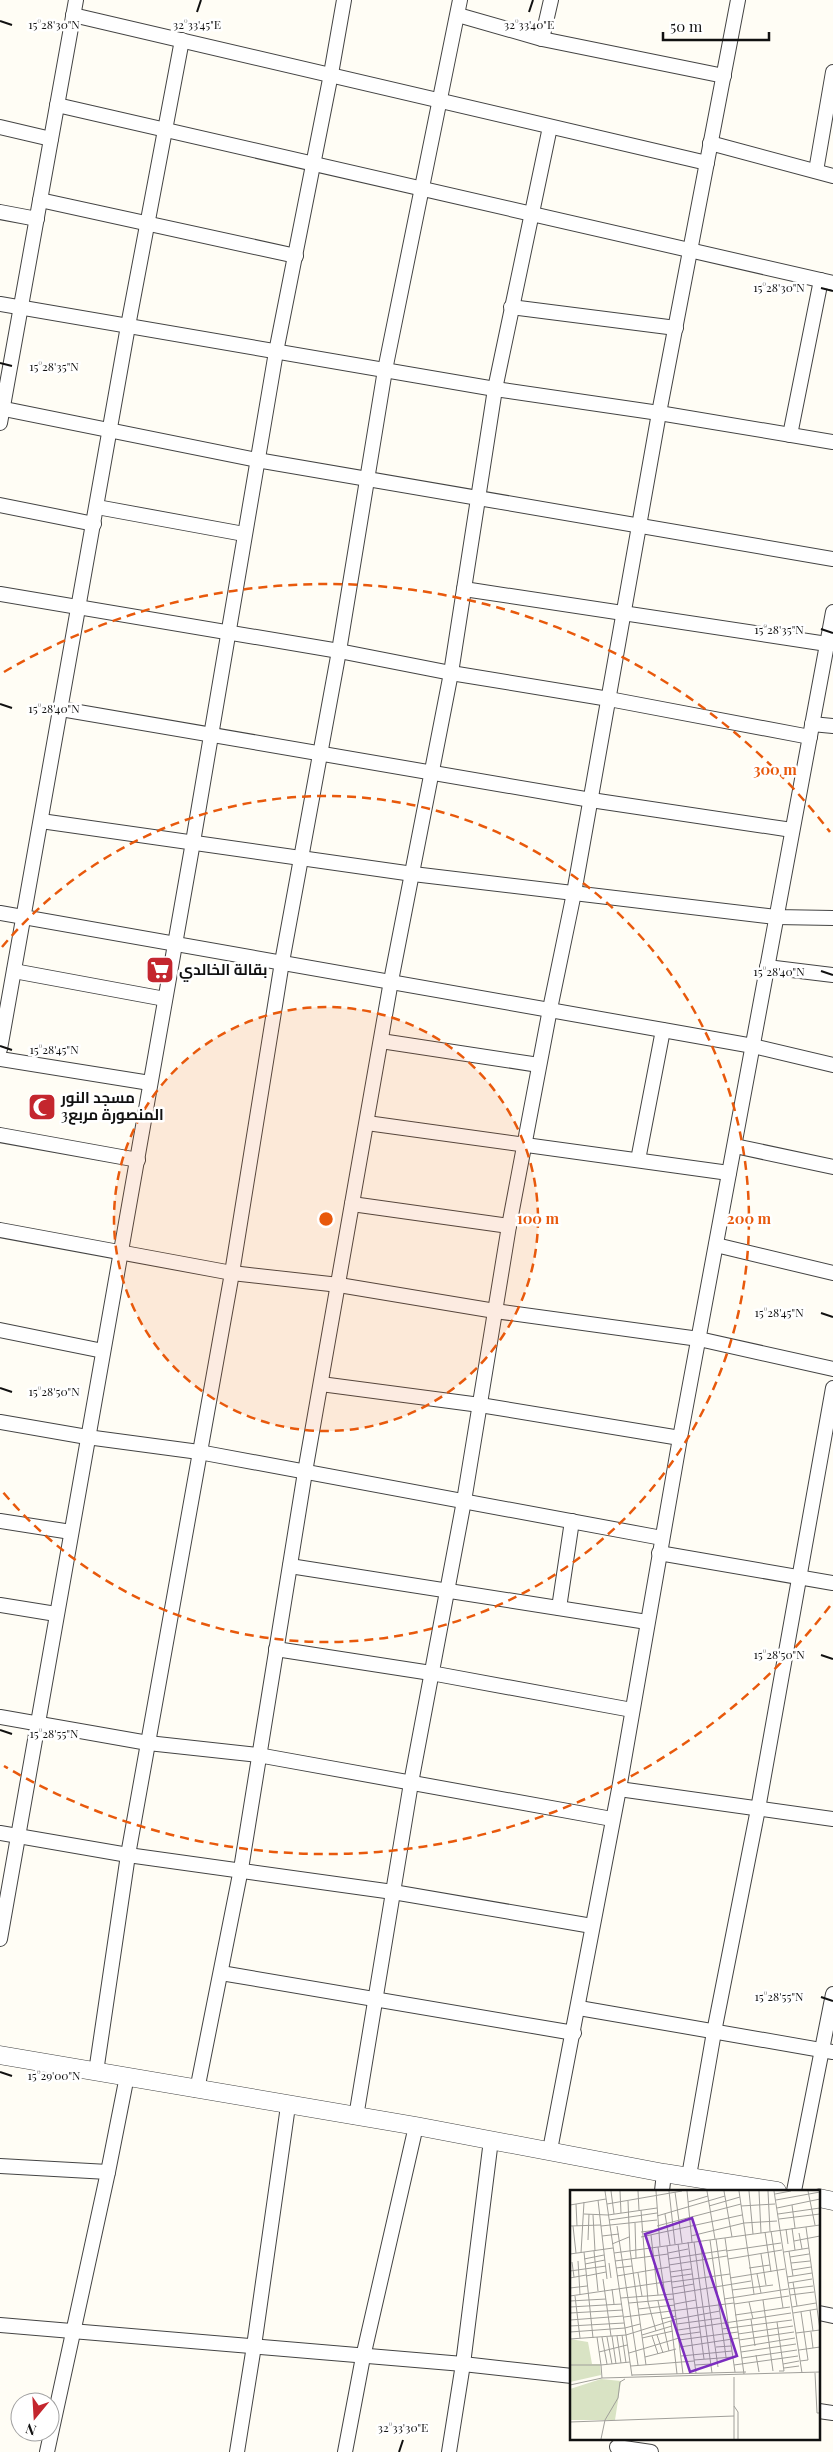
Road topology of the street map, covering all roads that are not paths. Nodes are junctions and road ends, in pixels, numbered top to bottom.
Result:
1 (76, 0) edge
2 (344, 0) edge
3 (460, 0) edge
4 (551, 0) edge
5 (738, 0) edge
6 (73, 15) junction
7 (458, 15) junction
8 (542, 38) junction
9 (182, 40) junction
10 (833, 72) edge
11 (332, 74) junction
12 (724, 76) junction
13 (439, 101) junction
14 (57, 105) junction
15 (0, 127) edge
16 (550, 127) junction
17 (164, 130) junction
18 (51, 139) junction
19 (710, 143) junction
20 (312, 163) junction
21 (707, 163) junction
22 (816, 171) junction
23 (833, 176) edge
24 (422, 188) junction
25 (40, 200) junction
26 (0, 212) edge
27 (531, 213) junction
28 (37, 219) junction
29 (149, 225) junction
30 (689, 250) junction
31 (296, 256) junction
32 (827, 282) edge
33 (0, 304) edge
34 (510, 307) junction
35 (20, 308) junction
36 (128, 326) junction
37 (676, 328) junction
38 (276, 352) junction
39 (385, 370) junction
40 (495, 389) junction
41 (1, 408) edge
42 (659, 413) junction
43 (0, 423) edge
44 (111, 431) junction
45 (790, 434) junction
46 (833, 442) edge
47 (257, 460) junction
48 (369, 477) junction
49 (477, 496) junction
50 (0, 505) edge
51 (98, 507) junction
52 (94, 524) junction
53 (639, 525) junction
54 (244, 534) junction
55 (833, 559) edge
56 (464, 589) junction
57 (0, 594) edge
58 (80, 607) junction
59 (623, 612) junction
60 (833, 612) edge
61 (229, 632) junction
62 (827, 644) junction
63 (339, 651) junction
64 (451, 673) junction
65 (609, 699) junction
66 (61, 709) junction
67 (833, 726) edge
68 (811, 731) junction
69 (212, 733) junction
70 (320, 753) junction
71 (432, 772) junction
72 (591, 800) junction
73 (41, 821) junction
74 (792, 830) junction
75 (193, 842) junction
76 (301, 858) junction
77 (413, 874) junction
78 (574, 893) junction
79 (0, 913) edge
80 (24, 917) junction
81 (776, 917) junction
82 (833, 918) edge
83 (174, 943) junction
84 (282, 962) junction
85 (767, 968) junction
86 (14, 971) junction
87 (833, 975) edge
88 (391, 982) junction
89 (165, 999) junction
90 (550, 1009) junction
91 (663, 1030) junction
92 (381, 1041) junction
93 (752, 1046) junction
94 (0, 1049) edge
95 (0, 1059) edge
96 (539, 1065) junction
97 (833, 1065) edge
98 (150, 1083) junction
99 (366, 1123) junction
100 (0, 1135) edge
101 (524, 1144) junction
102 (735, 1146) junction
103 (138, 1160) junction
104 (638, 1160) junction
105 (833, 1167) edge
106 (729, 1173) junction
107 (352, 1204) junction
108 (509, 1226) junction
109 (0, 1230) edge
110 (716, 1245) junction
111 (120, 1252) junction
112 (232, 1273) junction
113 (833, 1273) edge
114 (338, 1284) junction
115 (495, 1311) junction
116 (0, 1330) edge
117 (699, 1339) junction
118 (103, 1351) junction
119 (833, 1370) edge
120 (321, 1384) junction
121 (833, 1388) edge
122 (480, 1405) junction
123 (0, 1422) edge
124 (87, 1438) junction
125 (680, 1438) junction
126 (198, 1452) junction
127 (305, 1472) junction
128 (464, 1501) junction
129 (0, 1521) edge
130 (572, 1521) junction
131 (71, 1532) junction
132 (662, 1538) junction
133 (659, 1553) junction
134 (290, 1566) junction
135 (799, 1576) junction
136 (833, 1583) edge
137 (447, 1591) junction
138 (0, 1605) edge
139 (559, 1608) junction
140 (56, 1614) junction
141 (647, 1622) junction
142 (276, 1649) junction
143 (431, 1674) junction
144 (632, 1710) junction
145 (0, 1718) edge
146 (38, 1723) junction
147 (148, 1743) junction
148 (258, 1755) junction
149 (411, 1783) junction
150 (619, 1789) junction
151 (758, 1809) junction
152 (612, 1819) junction
153 (833, 1820) edge
154 (0, 1833) edge
155 (17, 1836) junction
156 (128, 1855) junction
157 (241, 1869) junction
158 (393, 1892) junction
159 (592, 1926) junction
160 (0, 1938) edge
161 (221, 1973) junction
162 (833, 1994) edge
163 (374, 2000) junction
164 (578, 2008) junction
165 (714, 2032) junction
166 (574, 2033) junction
167 (827, 2051) edge
168 (0, 2055) edge
169 (96, 2072) junction
170 (127, 2076) junction
171 (196, 2090) junction
172 (288, 2106) junction
173 (356, 2116) junction
174 (416, 2126) junction
175 (491, 2140) junction
176 (550, 2150) junction
177 (0, 2166) edge
178 (108, 2172) junction
179 (664, 2173) junction
180 (689, 2176) junction
181 (662, 2190) edge
182 (771, 2190) edge
183 (794, 2190) edge
184 (820, 2198) edge
185 (833, 2201) edge
186 (820, 2313) edge
187 (833, 2316) edge
188 (0, 2325) edge
189 (73, 2332) junction
190 (254, 2346) junction
191 (363, 2357) junction
192 (463, 2364) junction
193 (570, 2376) edge
194 (820, 2411) edge
195 (833, 2413) edge
196 (618, 2446) edge
197 (47, 2452) edge
198 (237, 2452) edge
199 (345, 2452) edge
200 (449, 2452) edge
201 (651, 2452) edge

1 - 6 street
2 - 11 street
3 - 7 street
4 - 8 street
5 - 12 street
6 - 9 street
6 - 14 street
7 - 8 street
7 - 13 street
8 - 12 street
9 - 11 street
9 - 17 street
10 - 22 street
11 - 13 street
11 - 20 street
12 - 19 street
13 - 16 street
13 - 24 street
14 - 17 street
14 - 18 street
15 - 18 street
16 - 21 street
16 - 27 street
17 - 20 street
17 - 29 street
18 - 25 street
19 - 21 street
19 - 22 street
20 - 24 street
20 - 31 street
21 - 30 street
22 - 23 street
24 - 27 street
24 - 39 street
25 - 28 street
25 - 29 street
26 - 28 street
27 - 30 street
27 - 34 street
28 - 35 street
29 - 31 street
29 - 36 street
30 - 32 street
30 - 37 street
31 - 38 street
32 - 45 street
33 - 35 street
34 - 37 street
34 - 40 street
35 - 36 street
35 - 41 street
36 - 38 street
36 - 44 street
37 - 42 street
38 - 39 street
38 - 47 street
39 - 40 street
39 - 48 street
40 - 42 street
40 - 49 street
41 - 43 street
41 - 44 street
42 - 45 street
42 - 53 street
44 - 47 street
44 - 51 street
45 - 46 street
47 - 48 street
47 - 54 street
48 - 49 street
48 - 63 street
49 - 53 street
49 - 56 street
50 - 52 street
51 - 52 street
51 - 54 street
52 - 58 street
53 - 55 street
53 - 59 street
54 - 61 street
56 - 59 street
56 - 64 street
57 - 58 street
58 - 61 street
58 - 66 street
59 - 62 street
59 - 65 street
60 - 62 street
61 - 63 street
61 - 69 street
62 - 68 street
63 - 64 street
63 - 70 street
64 - 65 street
64 - 71 street
65 - 68 street
65 - 72 street
66 - 69 street
66 - 73 street
67 - 68 street
68 - 74 street
69 - 70 street
69 - 75 street
70 - 71 street
70 - 76 street
71 - 72 street
71 - 77 street
72 - 74 street
72 - 78 street
73 - 75 street
73 - 80 street
74 - 81 street
75 - 76 street
75 - 83 street
76 - 77 street
76 - 84 street
77 - 78 street
77 - 88 street
78 - 81 street
78 - 90 street
79 - 80 street
80 - 83 street
80 - 86 street
81 - 82 street
81 - 85 street
83 - 84 street
83 - 89 street
84 - 88 street
84 - 112 street
85 - 87 street
85 - 93 street
86 - 89 street
86 - 94 street
88 - 90 street
88 - 92 street
89 - 98 street
90 - 91 street
90 - 96 street
91 - 93 street
91 - 104 street
92 - 96 street
92 - 99 street
93 - 97 street
93 - 102 street
95 - 98 street
96 - 101 street
98 - 103 street
99 - 101 street
99 - 107 street
100 - 103 street
101 - 104 street
101 - 108 street
102 - 105 street
102 - 106 street
103 - 111 street
104 - 106 street
106 - 110 street
107 - 108 street
107 - 114 street
108 - 115 street
109 - 111 street
110 - 113 street
110 - 117 street
111 - 112 street
111 - 118 street
112 - 114 street
112 - 126 street
114 - 115 street
114 - 120 street
115 - 117 street
115 - 122 street
116 - 118 street
117 - 119 street
117 - 125 street
118 - 124 street
120 - 122 street
120 - 127 street
121 - 135 street
122 - 125 street
122 - 128 street
123 - 124 street
124 - 126 street
124 - 131 street
125 - 132 street
126 - 127 street
126 - 147 street
127 - 128 street
127 - 134 street
128 - 130 street
128 - 137 street
129 - 131 street
130 - 132 street
130 - 139 street
131 - 140 street
132 - 133 street
133 - 135 street
133 - 141 street
134 - 137 street
134 - 142 street
135 - 136 street
135 - 151 street
137 - 139 street
137 - 143 street
138 - 140 street
139 - 141 street
140 - 146 street
141 - 144 street
142 - 143 street
142 - 148 street
143 - 144 street
143 - 149 street
144 - 150 street
145 - 146 street
146 - 147 street
146 - 155 street
147 - 148 street
147 - 156 street
148 - 149 street
148 - 157 street
149 - 152 street
149 - 158 street
150 - 151 street
150 - 152 street
151 - 153 street
151 - 165 street
152 - 159 street
154 - 155 street
155 - 156 street
155 - 160 street
156 - 157 street
156 - 169 street
157 - 158 street
157 - 161 street
158 - 159 street
158 - 163 street
159 - 164 street
161 - 163 street
161 - 171 street
162 - 167 street
163 - 166 street
163 - 173 street
164 - 165 street
164 - 166 street
165 - 167 street
165 - 180 street
166 - 176 street
167 - 183 street
168 - 169 street
169 - 170 street
170 - 171 street
170 - 178 street
171 - 172 street
172 - 173 street
172 - 190 street
173 - 174 street
174 - 175 street
174 - 191 street
175 - 176 street
175 - 192 street
176 - 179 street
177 - 178 street
178 - 189 street
179 - 180 street
179 - 181 street
180 - 182 street
184 - 185 street
186 - 187 street
188 - 189 street
189 - 190 street
189 - 197 street
190 - 191 street
190 - 198 street
191 - 192 street
191 - 199 street
192 - 193 street
192 - 200 street
194 - 195 street
196 - 201 street

